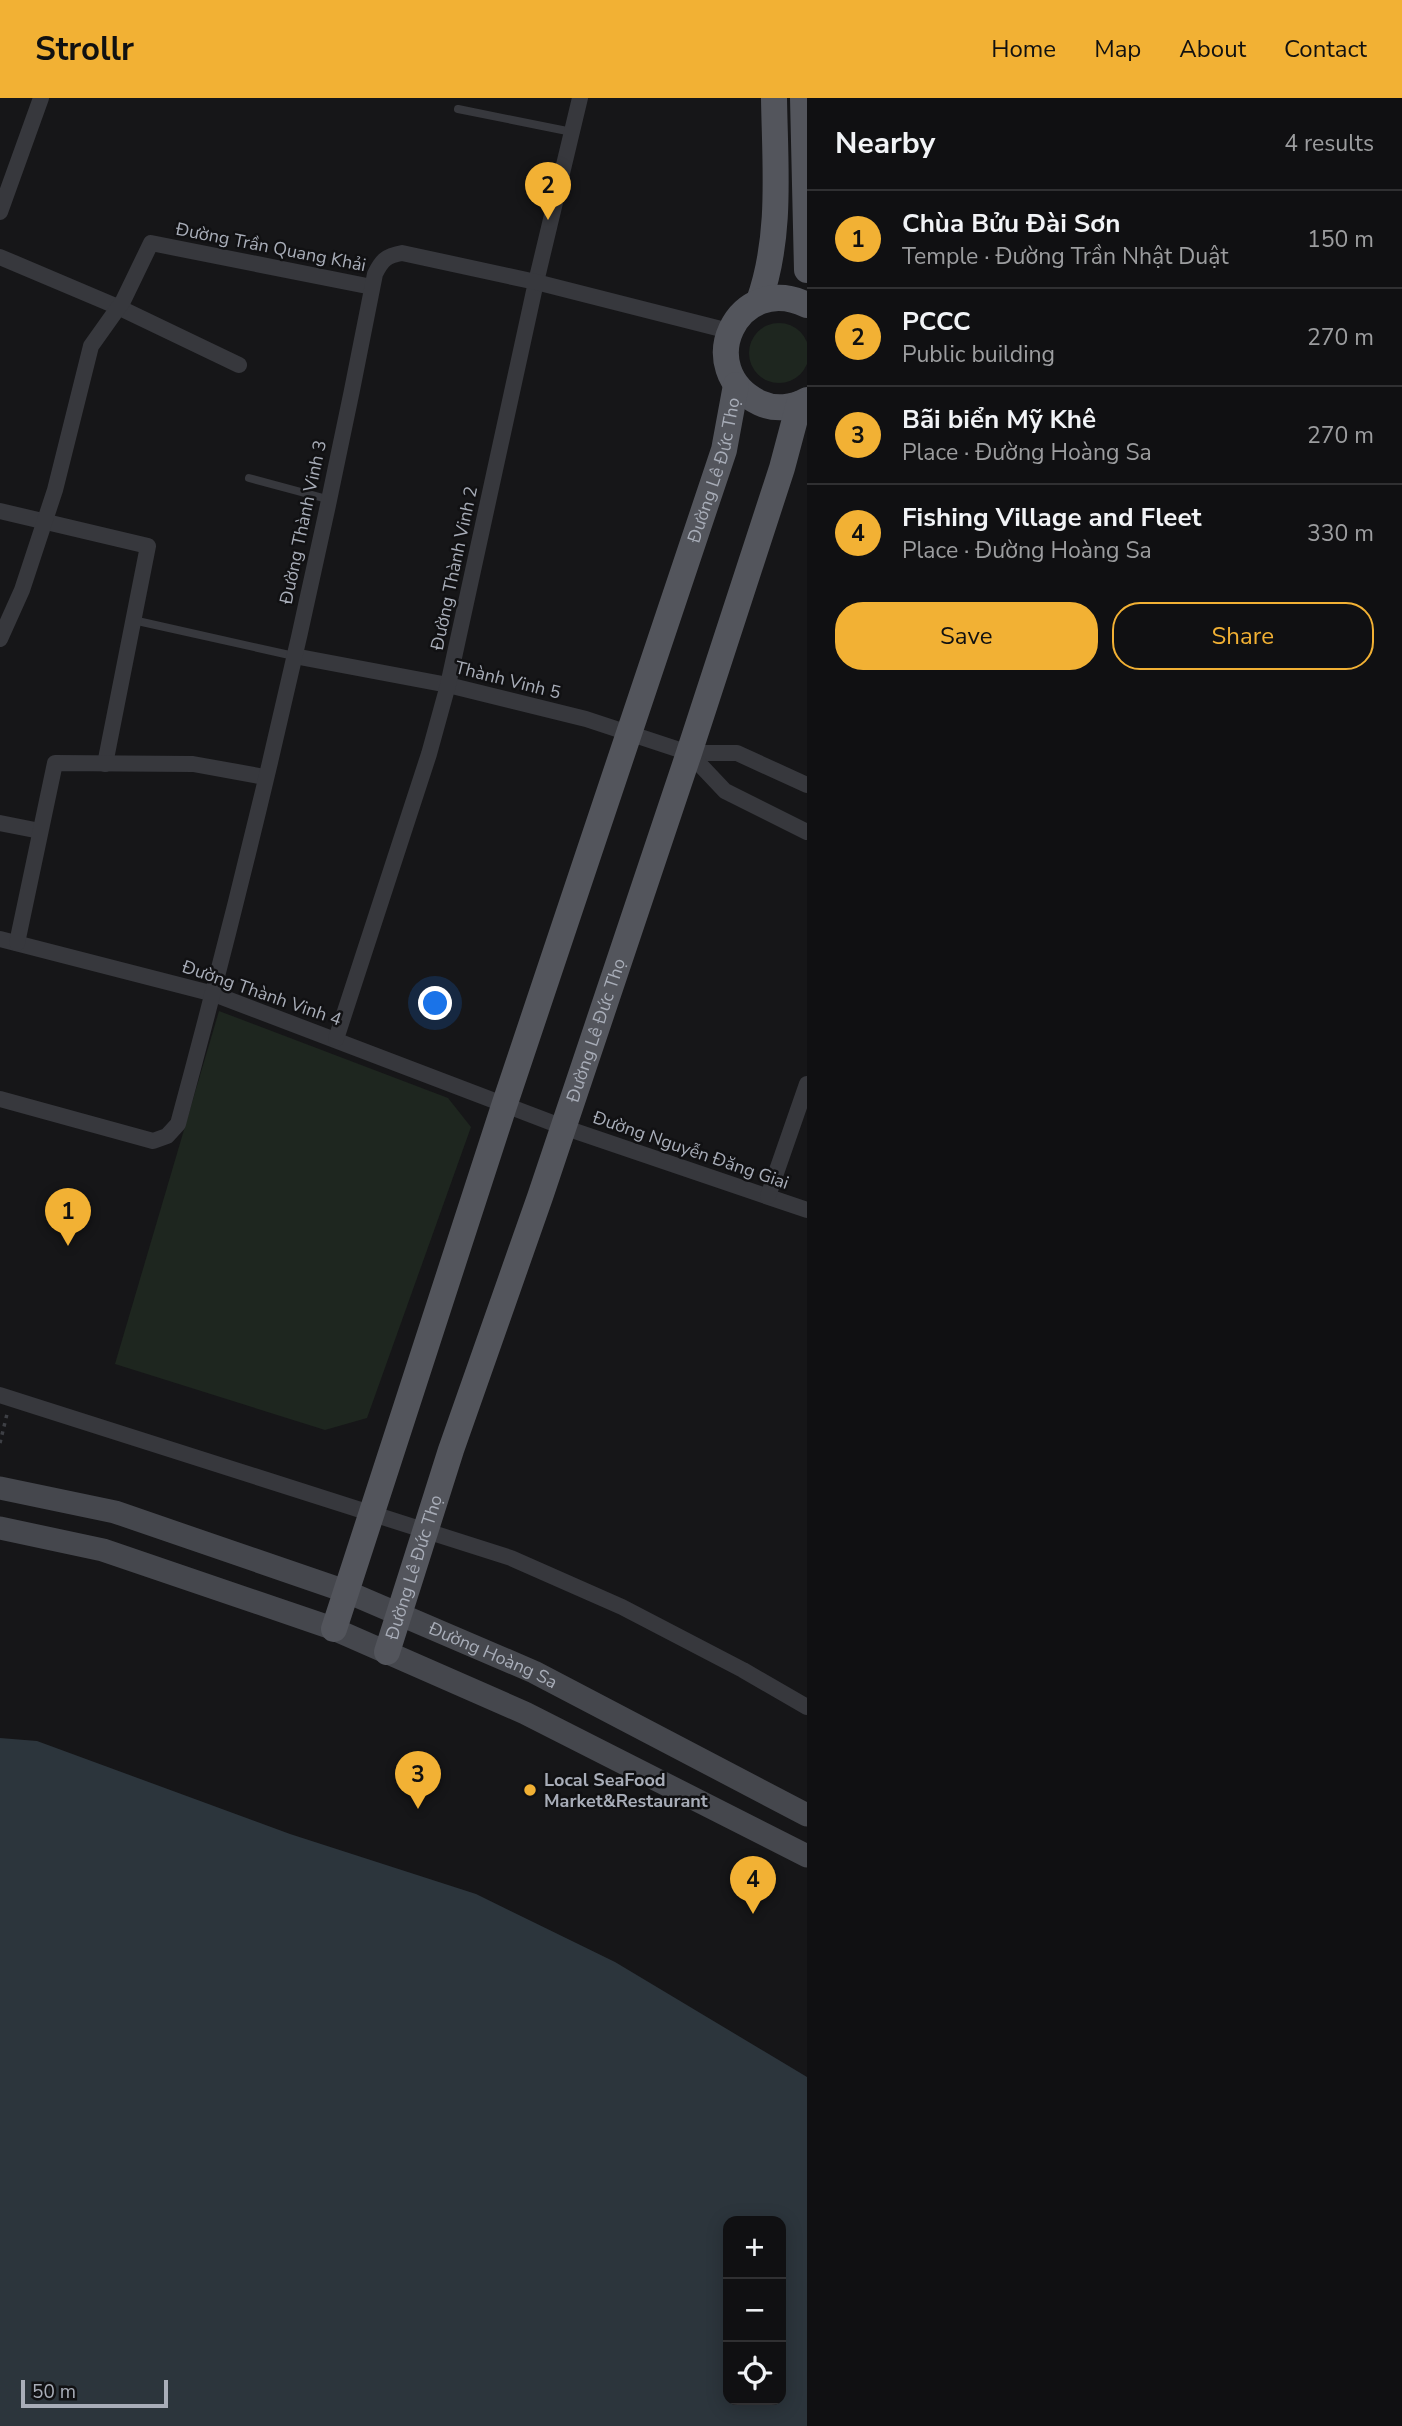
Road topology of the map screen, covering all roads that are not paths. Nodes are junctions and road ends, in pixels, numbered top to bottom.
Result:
1 (41, 98) edge
2 (580, 98) edge
3 (774, 98) edge
4 (803, 98) edge
5 (458, 109) dead end
6 (572, 132) junction
7 (806, 151) edge
8 (775, 153) junction
9 (0, 212) edge
10 (0, 257) edge
11 (807, 270) edge
12 (536, 282) junction
13 (372, 287) junction
14 (759, 302) junction
15 (807, 305) edge
16 (118, 307) junction
17 (729, 331) junction
18 (239, 365) dead end
19 (736, 385) junction
20 (803, 402) edge
21 (249, 478) dead end
22 (327, 499) junction
23 (0, 511) edge
24 (44, 520) junction
25 (133, 620) junction
26 (0, 639) edge
27 (294, 656) junction
28 (448, 685) junction
29 (628, 732) junction
30 (689, 753) junction
31 (105, 764) junction
32 (265, 777) junction
33 (807, 785) edge
34 (0, 824) edge
35 (40, 831) junction
36 (807, 832) edge
37 (0, 939) edge
38 (17, 943) junction
39 (214, 994) junction
40 (336, 1038) junction
41 (807, 1084) edge
42 (0, 1099) edge
43 (504, 1105) junction
44 (564, 1127) junction
45 (768, 1196) junction
46 (807, 1210) edge
47 (6, 1396) edge
48 (0, 1488) edge
49 (372, 1513) junction
50 (0, 1528) edge
51 (425, 1531) junction
52 (345, 1591) junction
53 (398, 1614) junction
54 (334, 1629) junction
55 (387, 1652) junction
56 (807, 1707) edge
57 (807, 1815) edge
58 (807, 1856) edge

1 - 9 street
2 - 6 street, Đường Thành Vinh 2
3 - 8 main road
4 - 7 main road
5 - 6 lane
6 - 12 street, Đường Thành Vinh 2
7 - 8 street
7 - 11 main road
8 - 14 main road
10 - 16 street
12 - 13 street, Đường Thành Vinh 3
12 - 17 street, Đường Thành Vinh 3
12 - 28 street, Đường Thành Vinh 2
13 - 16 street, Đường Trần Quang Khải
13 - 22 street, Đường Thành Vinh 3
14 - 15 main road
14 - 17 main road
16 - 18 street
16 - 24 street, Đường Trần Quang Khải
17 - 19 main road
19 - 20 main road
19 - 29 main road, Đường Lê Đức Thọ
20 - 30 main road, Đường Lê Đức Thọ
21 - 22 lane
22 - 27 street, Đường Thành Vinh 3
23 - 24 street
24 - 25 street
24 - 26 street, Đường Trần Quang Khải
25 - 27 lane
25 - 31 street
27 - 28 street, Thành Vinh 5
27 - 32 street, Đường Thành Vinh 3
28 - 29 street, Thành Vinh 5
28 - 40 street, Đường Thành Vinh 2
29 - 30 street, Thành Vinh 5
29 - 43 main road, Đường Lê Đức Thọ
30 - 33 street
30 - 36 street
30 - 44 main road, Đường Lê Đức Thọ
31 - 32 street
31 - 35 street
32 - 39 street, Đường Thành Vinh 3
34 - 35 street
35 - 38 street
37 - 38 street, Đường Thành Vinh 4
38 - 39 street, Đường Thành Vinh 4
39 - 40 street, Đường Thành Vinh 4
39 - 42 street, Đường Thành Vinh 3
40 - 43 street, Đường Thành Vinh 4
41 - 45 street
43 - 44 street, Đường Thành Vinh 4
43 - 49 main road, Đường Lê Đức Thọ
44 - 45 street, Đường Nguyễn Đăng Giai
44 - 51 main road, Đường Lê Đức Thọ
45 - 46 street, Đường Nguyễn Đăng Giai
47 - 49 street
48 - 52 main road, Đường Hoàng Sa
49 - 51 street
49 - 52 main road, Đường Lê Đức Thọ
50 - 54 main road
51 - 53 main road, Đường Lê Đức Thọ
51 - 56 street
52 - 53 main road, Đường Hoàng Sa
52 - 54 main road, Đường Lê Đức Thọ
53 - 55 main road, Đường Lê Đức Thọ
53 - 57 main road, Đường Hoàng Sa
54 - 55 main road
55 - 58 main road

